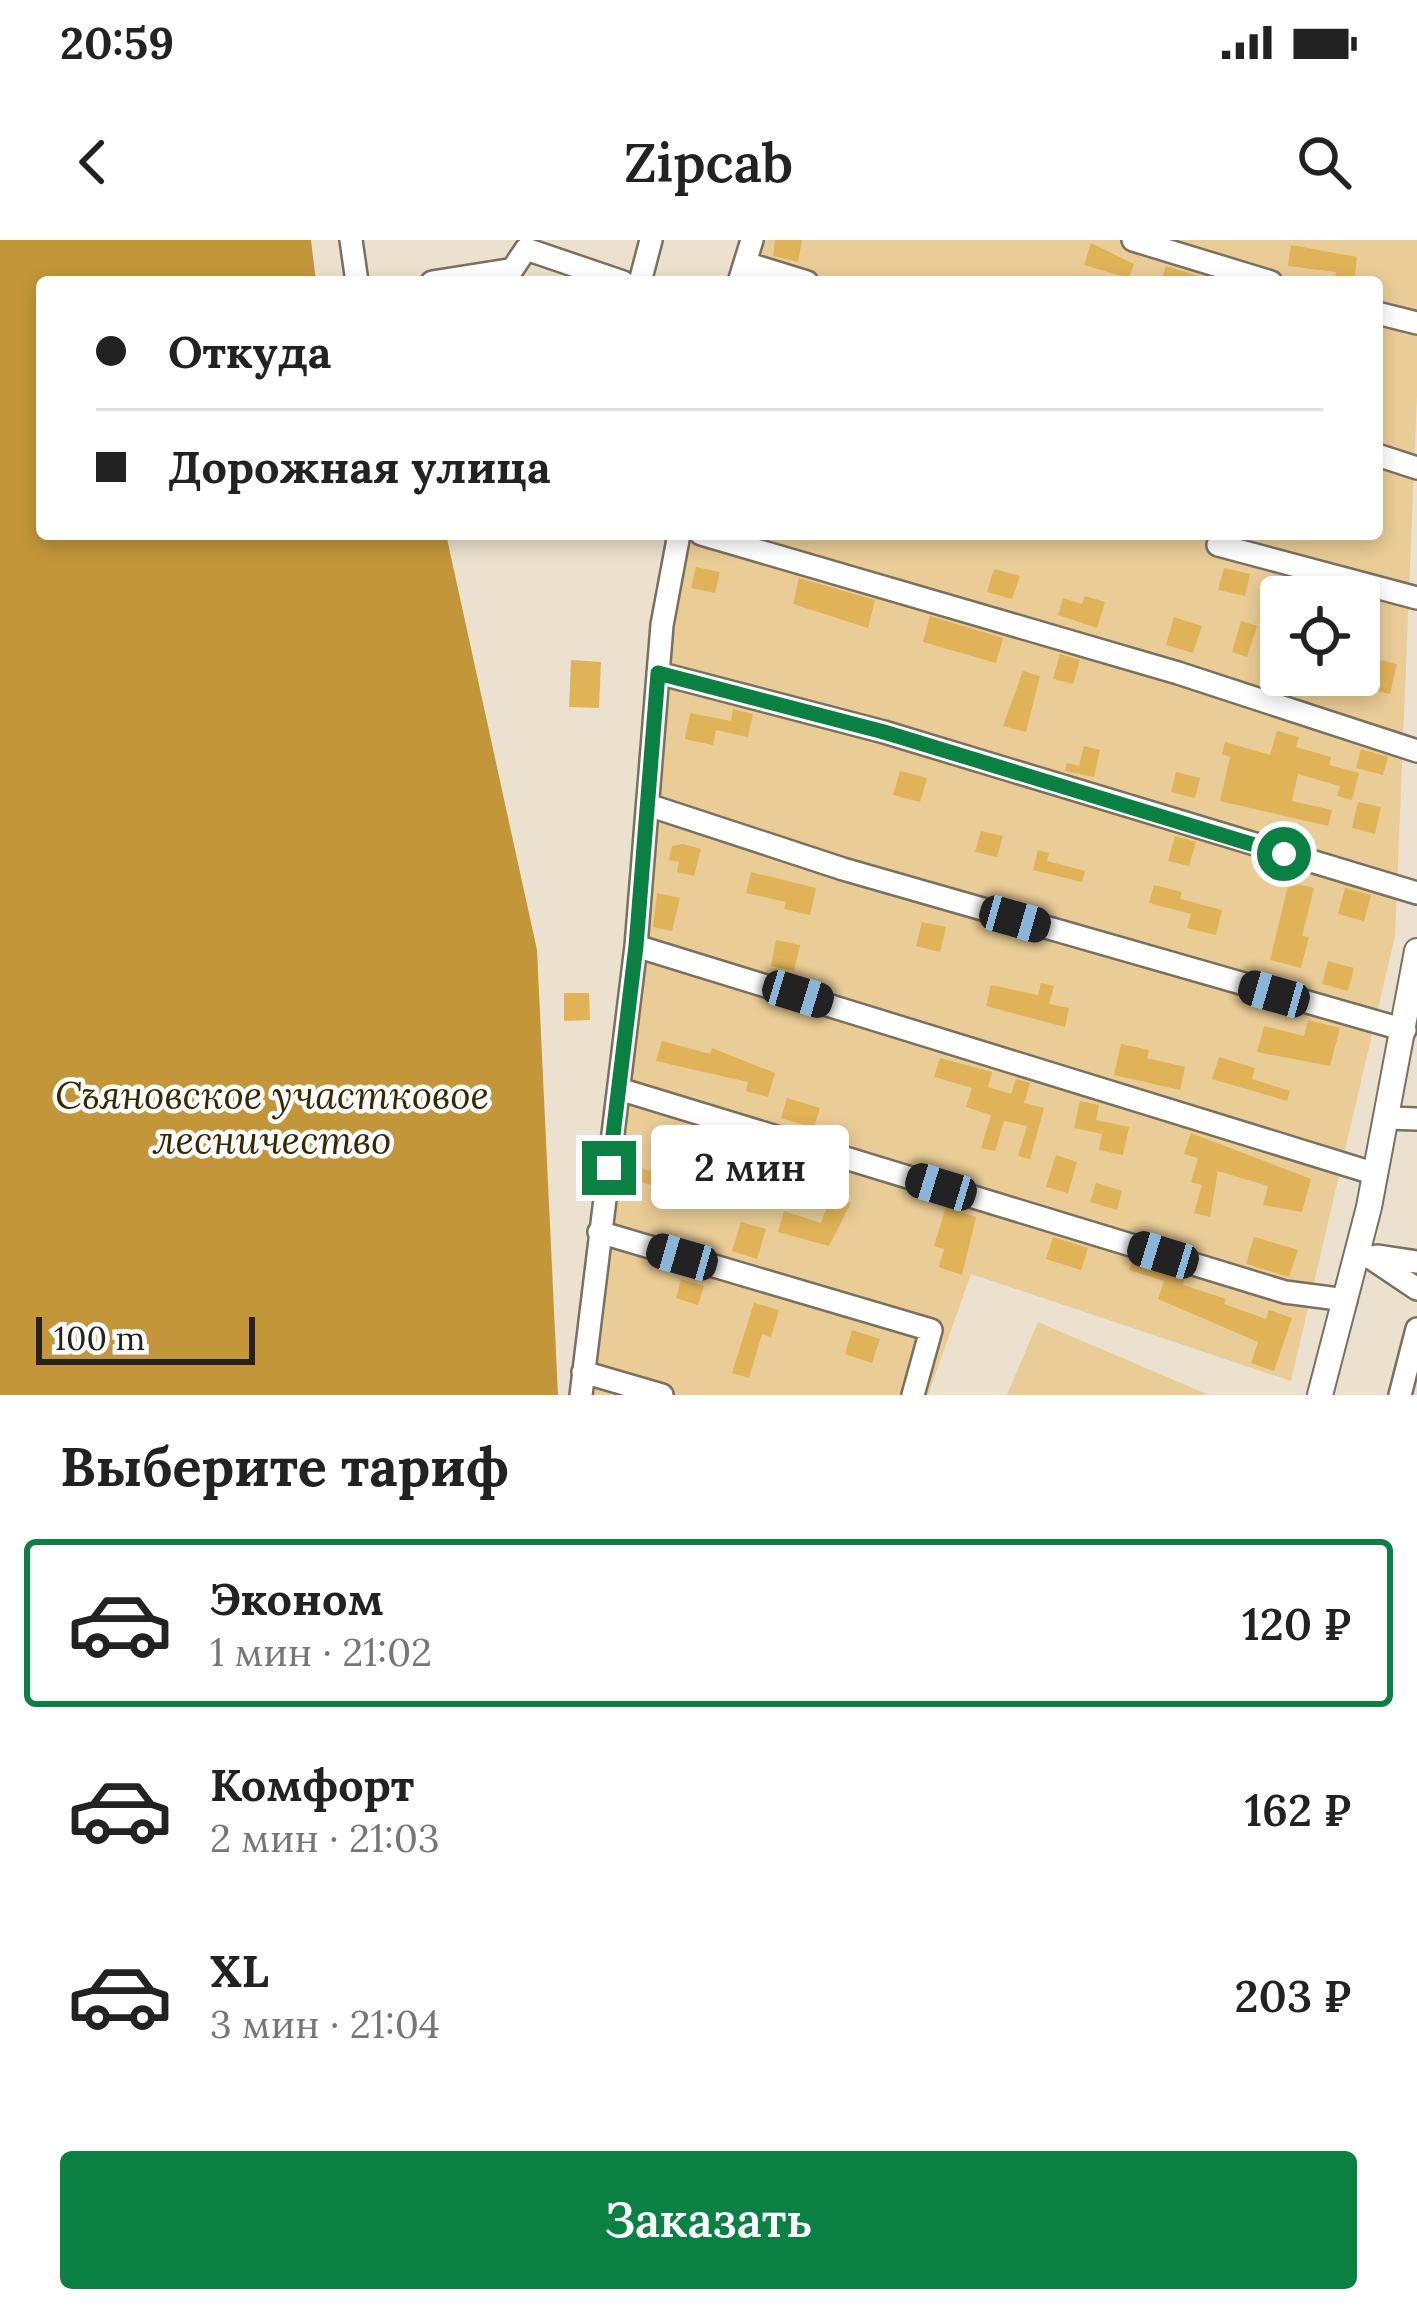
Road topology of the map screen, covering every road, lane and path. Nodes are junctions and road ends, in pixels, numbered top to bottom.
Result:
1 (351, 240) edge
2 (651, 240) edge
3 (752, 240) edge
4 (1133, 240) edge
5 (513, 261) edge
6 (742, 272) edge
7 (356, 276) edge
8 (455, 276) edge
9 (605, 276) edge
10 (642, 276) edge
11 (1251, 276) edge
12 (1383, 314) edge
13 (1417, 323) edge
14 (1383, 457) edge
15 (1417, 468) edge
16 (678, 540) edge
17 (722, 540) edge
18 (1217, 545) dead end
19 (1417, 598) edge
20 (658, 673) junction
21 (1417, 751) edge
22 (648, 806) junction
23 (1417, 893) edge
24 (636, 946) junction
25 (1417, 951) edge
26 (1415, 979) edge
27 (1405, 1030) junction
28 (619, 1089) junction
29 (1388, 1118) junction
30 (1417, 1119) edge
31 (1376, 1174) junction
32 (598, 1232) junction
33 (1359, 1250) junction
34 (1417, 1262) edge
35 (1417, 1289) edge
36 (1346, 1300) junction
37 (1417, 1330) edge
38 (583, 1372) junction
39 (581, 1395) edge
40 (662, 1395) edge
41 (913, 1395) edge
42 (1320, 1395) edge
43 (1400, 1395) edge

1 - 7 street
2 - 10 street
3 - 6 street
4 - 11 street
5 - 8 street
5 - 9 street
12 - 13 street
14 - 15 street
16 - 20 street
17 - 21 street
18 - 19 street
20 - 22 street
20 - 23 street
22 - 24 street
22 - 27 street
24 - 28 street
24 - 31 street
25 - 26 main road
26 - 27 main road
27 - 29 main road
28 - 32 street
28 - 36 street
29 - 30 street
29 - 31 main road
31 - 33 main road
32 - 38 street
32 - 41 street
33 - 34 street
33 - 35 street
33 - 36 main road
36 - 42 main road
37 - 43 street
38 - 39 street
38 - 40 street

